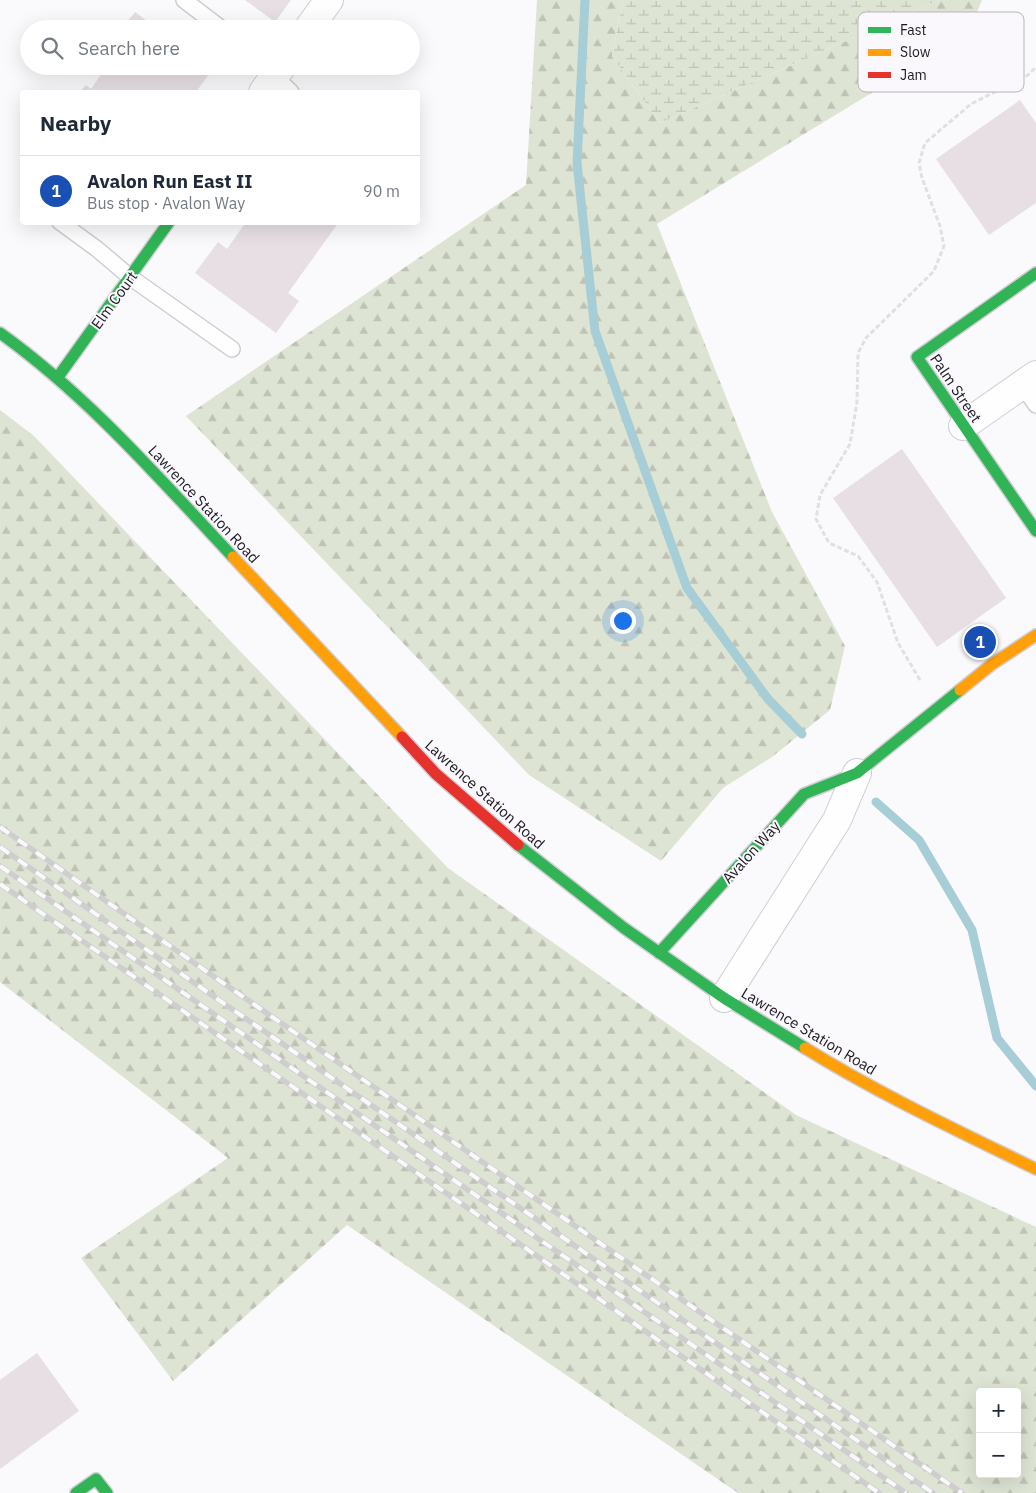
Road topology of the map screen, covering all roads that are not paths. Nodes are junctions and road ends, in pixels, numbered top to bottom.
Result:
1 (184, 0) edge
2 (329, 0) edge
3 (210, 20) edge
4 (315, 20) edge
5 (64, 225) edge
6 (167, 225) edge
7 (1036, 273) edge
8 (130, 276) junction
9 (0, 332) edge
10 (232, 349) dead end
11 (58, 378) junction
12 (1031, 388) edge
13 (963, 426) junction
14 (1036, 531) edge
15 (1036, 635) edge
16 (856, 773) junction
17 (659, 953) junction
18 (724, 998) junction
19 (1036, 1169) edge
20 (76, 1493) edge
21 (107, 1493) edge

1 - 3 lane
2 - 4 street
5 - 8 lane
6 - 8 main road, Elm Court
7 - 13 main road, Palm Street
8 - 10 lane
8 - 11 main road, Elm Court
9 - 11 main road, Lawrence Station Road
11 - 17 main road, Lawrence Station Road
12 - 13 street
13 - 14 main road, Palm Street
15 - 16 main road, Avalon Way
16 - 17 main road, Avalon Way
16 - 18 street, Avalon Way
17 - 18 main road, Lawrence Station Road
18 - 19 main road, Lawrence Station Road
20 - 21 main road

